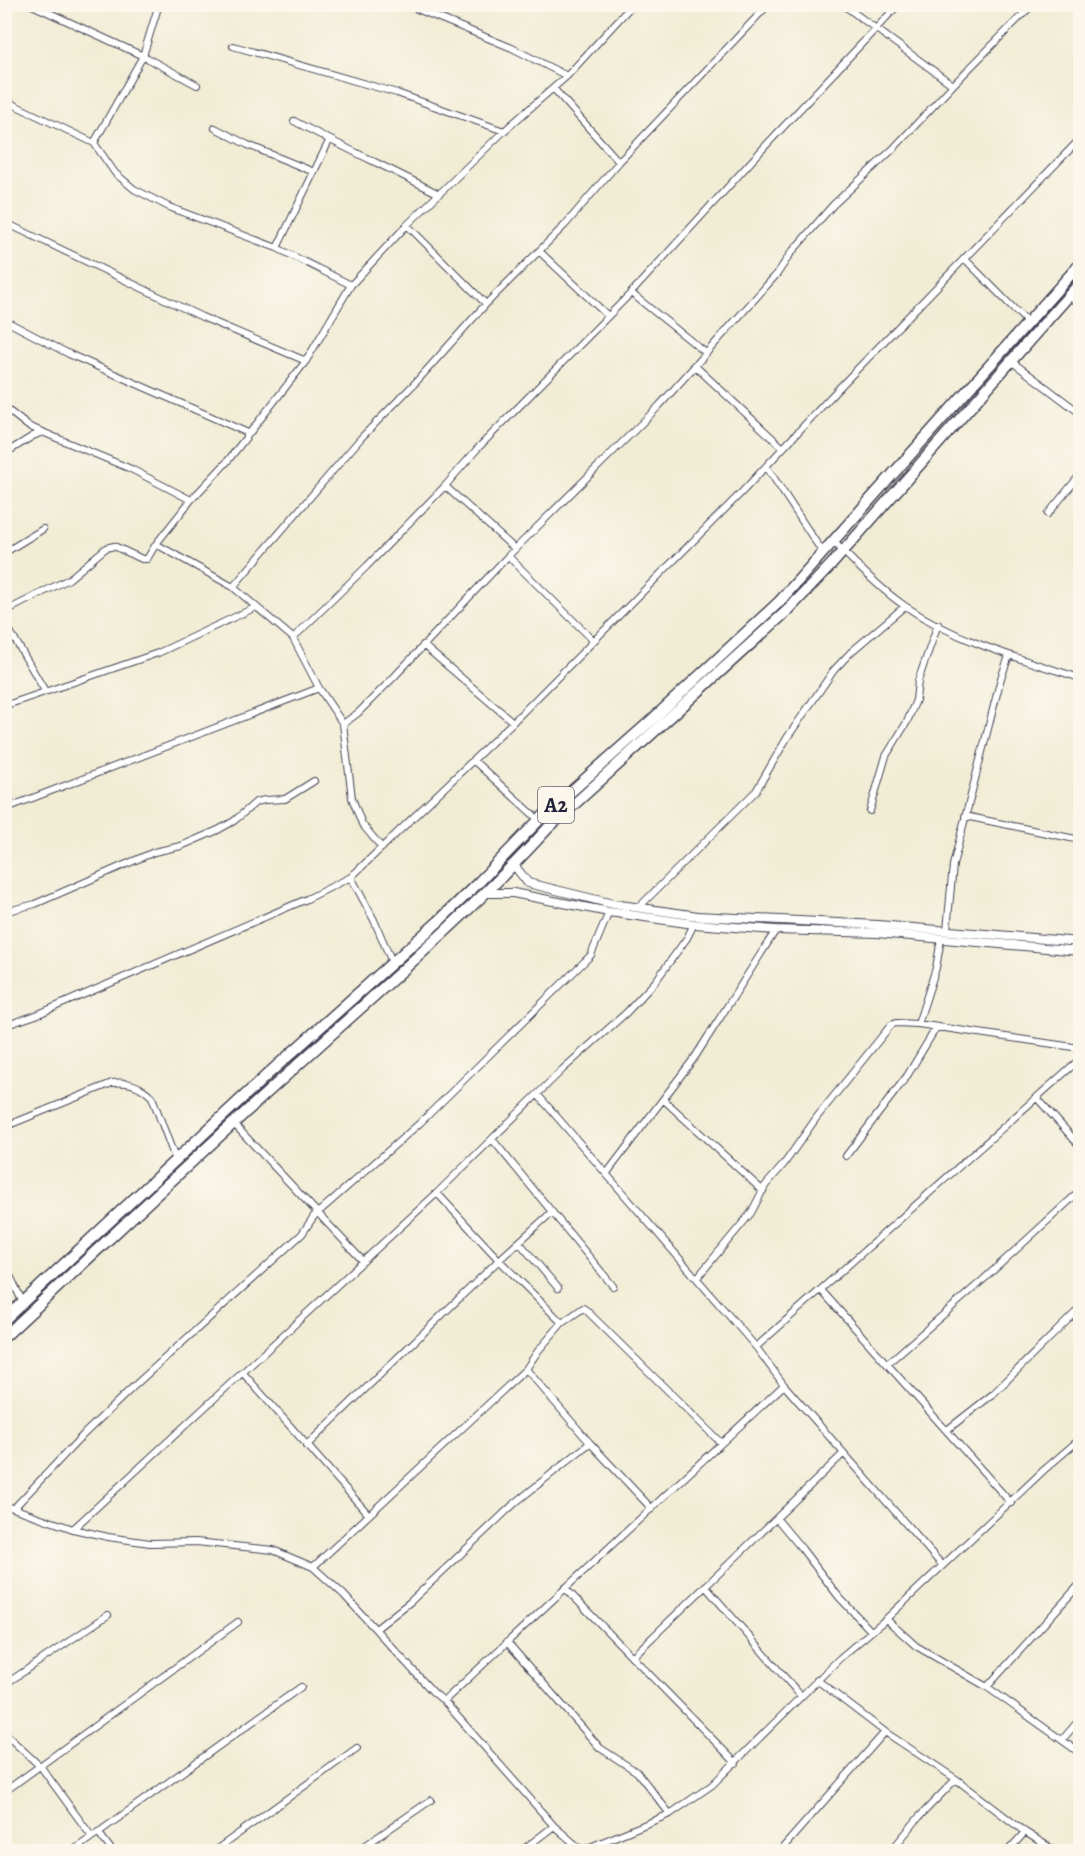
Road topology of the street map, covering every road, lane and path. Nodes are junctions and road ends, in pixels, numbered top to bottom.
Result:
1 (30, 4) edge
2 (159, 4) edge
3 (405, 4) edge
4 (633, 4) edge
5 (769, 4) edge
6 (842, 4) edge
7 (899, 4) edge
8 (1033, 4) edge
9 (876, 30) junction
10 (233, 46) dead end
11 (143, 56) junction
12 (567, 76) junction
13 (197, 85) dead end
14 (953, 85) junction
15 (554, 89) junction
16 (4, 100) edge
17 (294, 121) dead end
18 (215, 128) dead end
19 (504, 131) junction
20 (1080, 139) edge
21 (329, 141) junction
22 (94, 143) junction
23 (619, 162) junction
24 (314, 172) junction
25 (439, 194) junction
26 (4, 222) edge
27 (407, 225) junction
28 (277, 248) junction
29 (539, 251) junction
30 (964, 258) junction
31 (1080, 264) edge
32 (1080, 283) edge
33 (351, 285) junction
34 (631, 293) junction
35 (1069, 296) junction
36 (486, 304) junction
37 (1080, 304) edge
38 (607, 315) junction
39 (4, 320) edge
40 (1028, 324) junction
41 (706, 353) junction
42 (306, 361) junction
43 (1011, 361) junction
44 (694, 365) junction
45 (4, 407) edge
46 (1080, 413) edge
47 (44, 432) junction
48 (248, 433) junction
49 (783, 447) junction
50 (4, 454) edge
51 (766, 466) junction
52 (1080, 475) edge
53 (445, 486) junction
54 (191, 500) junction
55 (1048, 514) dead end
56 (43, 529) dead end
57 (832, 540) junction
58 (156, 544) junction
59 (515, 549) junction
60 (843, 551) junction
61 (4, 553) edge
62 (823, 553) junction
63 (508, 556) junction
64 (233, 587) junction
65 (905, 606) junction
66 (256, 607) junction
67 (4, 612) edge
68 (4, 621) edge
69 (938, 624) junction
70 (293, 638) junction
71 (593, 640) junction
72 (423, 645) junction
73 (1009, 656) junction
74 (1080, 678) edge
75 (319, 688) junction
76 (45, 691) junction
77 (4, 706) edge
78 (513, 722) junction
79 (343, 724) junction
80 (473, 760) junction
81 (602, 762) junction
82 (611, 771) junction
83 (314, 781) dead end
84 (4, 809) edge
85 (870, 812) dead end
86 (965, 816) junction
87 (539, 820) junction
88 (1080, 840) edge
89 (382, 848) junction
90 (514, 865) junction
91 (351, 877) junction
92 (486, 892) junction
93 (639, 907) junction
94 (4, 912) edge
95 (609, 912) junction
96 (694, 924) junction
97 (776, 930) junction
98 (947, 930) junction
99 (941, 939) junction
100 (1080, 942) edge
101 (1080, 951) edge
102 (392, 962) junction
103 (918, 1024) junction
104 (4, 1026) edge
105 (936, 1028) junction
106 (1080, 1048) edge
107 (1080, 1059) edge
108 (538, 1095) junction
109 (1037, 1098) junction
110 (664, 1100) junction
111 (234, 1124) junction
112 (4, 1127) edge
113 (492, 1139) junction
114 (1080, 1146) edge
115 (846, 1156) dead end
116 (176, 1161) junction
117 (607, 1173) junction
118 (763, 1191) junction
119 (1080, 1191) edge
120 (437, 1193) junction
121 (552, 1212) junction
122 (316, 1214) junction
123 (519, 1242) junction
124 (362, 1260) junction
125 (499, 1260) junction
126 (4, 1263) edge
127 (697, 1278) junction
128 (613, 1286) dead end
129 (558, 1288) dead end
130 (821, 1290) junction
131 (23, 1303) junction
132 (1080, 1308) edge
133 (4, 1320) edge
134 (562, 1323) junction
135 (4, 1337) edge
136 (756, 1347) junction
137 (887, 1364) junction
138 (526, 1369) junction
139 (243, 1373) junction
140 (784, 1385) junction
141 (947, 1430) junction
142 (1080, 1439) edge
143 (590, 1443) junction
144 (721, 1443) junction
145 (306, 1446) junction
146 (844, 1453) junction
147 (1011, 1503) junction
148 (4, 1504) edge
149 (14, 1508) junction
150 (652, 1509) junction
151 (369, 1515) junction
152 (777, 1520) junction
153 (73, 1529) junction
154 (942, 1565) junction
155 (313, 1567) junction
156 (1080, 1584) edge
157 (705, 1586) junction
158 (564, 1588) junction
159 (108, 1615) dead end
160 (886, 1619) junction
161 (238, 1622) dead end
162 (376, 1628) junction
163 (872, 1631) junction
164 (507, 1642) junction
165 (632, 1657) junction
166 (817, 1680) junction
167 (4, 1685) edge
168 (301, 1687) dead end
169 (987, 1687) junction
170 (801, 1696) junction
171 (444, 1701) junction
172 (1080, 1719) edge
173 (885, 1731) junction
174 (4, 1733) edge
175 (1062, 1740) junction
176 (357, 1748) dead end
177 (1080, 1754) edge
178 (736, 1763) junction
179 (41, 1767) junction
180 (956, 1779) junction
181 (4, 1792) edge
182 (431, 1800) dead end
183 (670, 1814) junction
184 (554, 1826) junction
185 (1025, 1832) junction
186 (95, 1835) junction
187 (71, 1851) edge
188 (113, 1851) edge
189 (213, 1851) edge
190 (356, 1851) edge
191 (520, 1851) edge
192 (583, 1851) edge
193 (779, 1851) edge
194 (890, 1851) edge
195 (1007, 1851) edge
196 (1057, 1851) edge

1 - 11 street
2 - 11 street
3 - 12 street
4 - 12 street
5 - 23 street
6 - 9 street
7 - 9 street
8 - 14 street
9 - 14 street
9 - 34 street
10 - 19 street
11 - 13 street
11 - 22 street
12 - 15 street
14 - 41 street
15 - 19 street
15 - 23 street
16 - 22 street
17 - 21 street
18 - 24 street
19 - 25 street
20 - 30 street
21 - 24 street
21 - 25 street
22 - 28 street
23 - 29 street
24 - 28 street
25 - 27 street
26 - 42 street
27 - 33 street
27 - 36 street
28 - 33 street
29 - 36 street
29 - 38 street
30 - 40 street
30 - 49 street
31 - 40 highway, A2
32 - 35 highway, A2
33 - 42 street
34 - 38 street
34 - 41 street
35 - 37 street
35 - 43 highway, A2
36 - 64 street
38 - 53 street
39 - 48 street
40 - 57 highway, A2
41 - 44 street
42 - 48 street
43 - 46 street
43 - 60 highway, A2
44 - 49 street
44 - 59 street
45 - 47 street
47 - 50 street
47 - 54 street
48 - 54 street
49 - 51 street
51 - 62 street
51 - 71 street
52 - 55 street
53 - 59 street
53 - 70 street
54 - 58 street
56 - 61 street
57 - 60 street
57 - 62 highway, A2
58 - 64 street
58 - 67 street
59 - 63 street
60 - 65 street
60 - 82 highway, A2
62 - 81 highway, A2
63 - 71 street
63 - 72 street
64 - 66 street
65 - 69 street
65 - 93 street
66 - 70 street
66 - 76 street
68 - 76 street
69 - 73 street
69 - 85 street
70 - 75 street
71 - 78 street
72 - 78 street
72 - 79 street
73 - 74 street
73 - 86 street
75 - 79 street
75 - 84 street
76 - 77 street
78 - 80 street
79 - 89 street
80 - 87 street
80 - 89 street
81 - 82 highway
81 - 87 highway, A2
82 - 90 highway, A2
83 - 94 street
86 - 88 street
86 - 98 street
87 - 102 highway, A2
89 - 91 street
90 - 92 highway, A2
90 - 93 street
91 - 102 street
91 - 104 street
92 - 95 street
92 - 111 highway, A2
93 - 98 street
95 - 96 street
95 - 122 street
96 - 97 street
96 - 108 street
97 - 99 street
97 - 110 street
98 - 100 street
99 - 101 street
99 - 103 street
102 - 116 highway, A2
103 - 105 street
103 - 118 street
105 - 106 street
105 - 115 street
107 - 109 street
108 - 113 street
108 - 117 street
109 - 114 street
109 - 130 street
110 - 117 street
110 - 118 street
111 - 122 street
111 - 135 highway, A2
112 - 116 street
113 - 120 street
113 - 121 street
116 - 131 highway, A2
117 - 127 street
118 - 127 street
119 - 137 street
120 - 124 street
120 - 125 street
121 - 123 street
121 - 128 street
122 - 124 street
122 - 149 street
123 - 125 street
123 - 129 street
124 - 139 street
125 - 134 street
125 - 145 street
126 - 131 street
127 - 136 street
130 - 136 street
130 - 137 street
131 - 133 highway, A2
132 - 141 street
134 - 138 street
134 - 144 street
136 - 140 street
137 - 141 street
138 - 143 street
138 - 151 street
139 - 145 street
139 - 153 street
140 - 144 street
140 - 146 street
141 - 147 street
142 - 147 street
143 - 150 street
143 - 162 street
144 - 150 street
145 - 151 street
146 - 152 street
146 - 154 street
147 - 154 street
148 - 149 street
149 - 153 street
150 - 158 street
151 - 155 street
152 - 157 street
152 - 163 street
153 - 155 street
154 - 160 street
155 - 162 street
156 - 169 street
157 - 165 street
157 - 170 street
158 - 164 street
158 - 165 street
159 - 167 street
160 - 163 street
160 - 169 street
161 - 179 street
162 - 171 street
163 - 166 street
164 - 171 street
164 - 183 street
165 - 178 street
166 - 170 street
166 - 173 street
168 - 186 street
169 - 175 street
170 - 178 street
171 - 184 street
172 - 175 street
173 - 180 street
173 - 193 street
174 - 179 street
175 - 177 street
176 - 189 street
178 - 183 street
179 - 181 street
179 - 186 street
180 - 185 street
180 - 194 street
182 - 190 street
183 - 192 street
184 - 191 street
184 - 192 street
185 - 195 street
185 - 196 street
186 - 187 street
186 - 188 street

